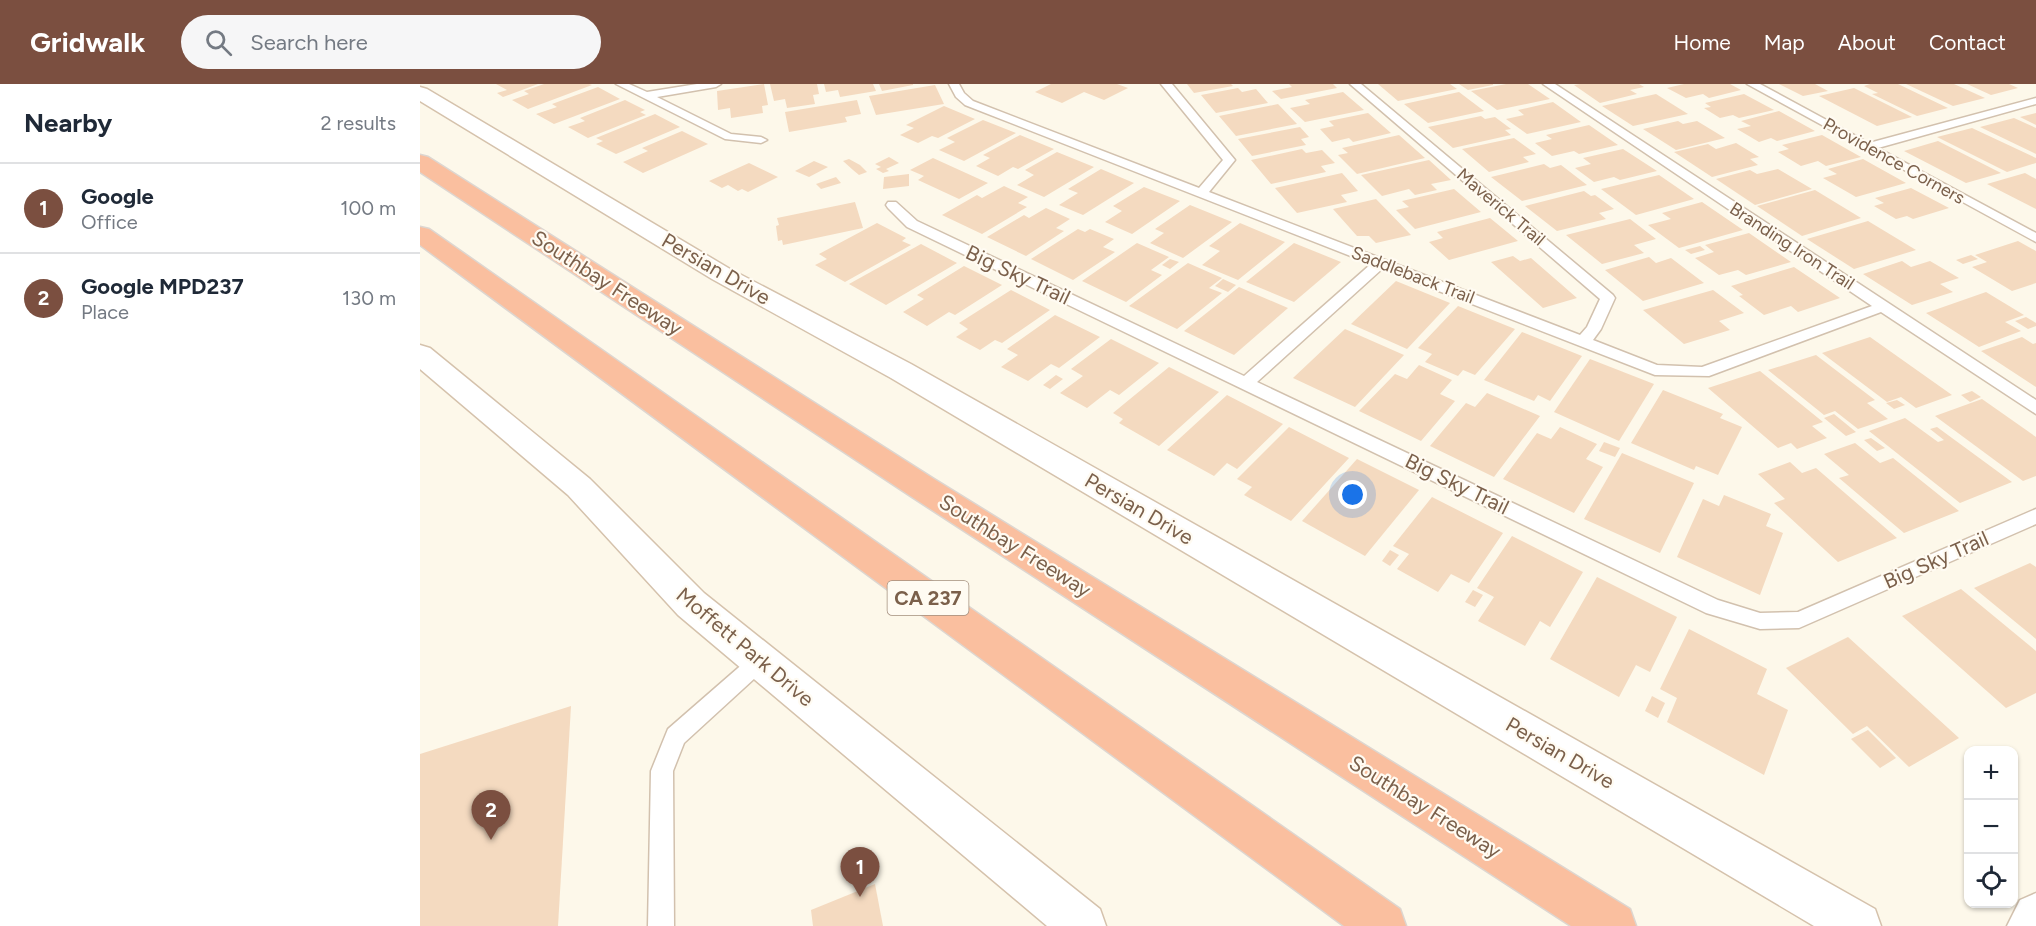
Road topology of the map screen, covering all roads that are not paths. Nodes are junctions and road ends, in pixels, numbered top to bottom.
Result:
1 (621, 84) edge
2 (716, 84) edge
3 (954, 84) edge
4 (1166, 84) edge
5 (1355, 84) edge
6 (1548, 84) edge
7 (1752, 84) edge
8 (420, 93) edge
9 (645, 96) junction
10 (2036, 101) edge
11 (761, 140) dead end
12 (1867, 147) junction
13 (420, 162) edge
14 (1201, 193) junction
15 (892, 205) dead end
16 (420, 234) edge
17 (2036, 238) edge
18 (1381, 262) junction
19 (1884, 306) junction
20 (1584, 341) junction
21 (420, 354) edge
22 (1246, 383) junction
23 (2036, 408) edge
24 (2036, 516) edge
25 (760, 661) junction
26 (2036, 916) edge
27 (661, 926) edge
28 (1083, 926) edge
29 (1383, 926) edge
30 (1613, 926) edge
31 (1858, 926) edge
32 (2030, 926) edge

1 - 9 lane
2 - 9 lane
3 - 14 lane, Saddleback Trail
4 - 14 lane
5 - 20 lane, Maverick Trail
6 - 19 lane, Branding Iron Trail
7 - 12 lane, Providence Corners
8 - 31 street, Persian Drive
9 - 11 lane
10 - 12 lane
12 - 17 lane, Providence Corners
13 - 30 highway, Southbay Freeway
14 - 18 lane, Saddleback Trail
15 - 22 lane, Big Sky Trail
16 - 29 highway, CA 237
18 - 20 lane, Saddleback Trail
18 - 22 lane
19 - 20 lane, Saddleback Trail
19 - 23 lane, Branding Iron Trail
21 - 25 street, Moffett Park Drive
22 - 24 lane, Big Sky Trail
25 - 27 lane
25 - 28 street, Moffett Park Drive
26 - 32 street

